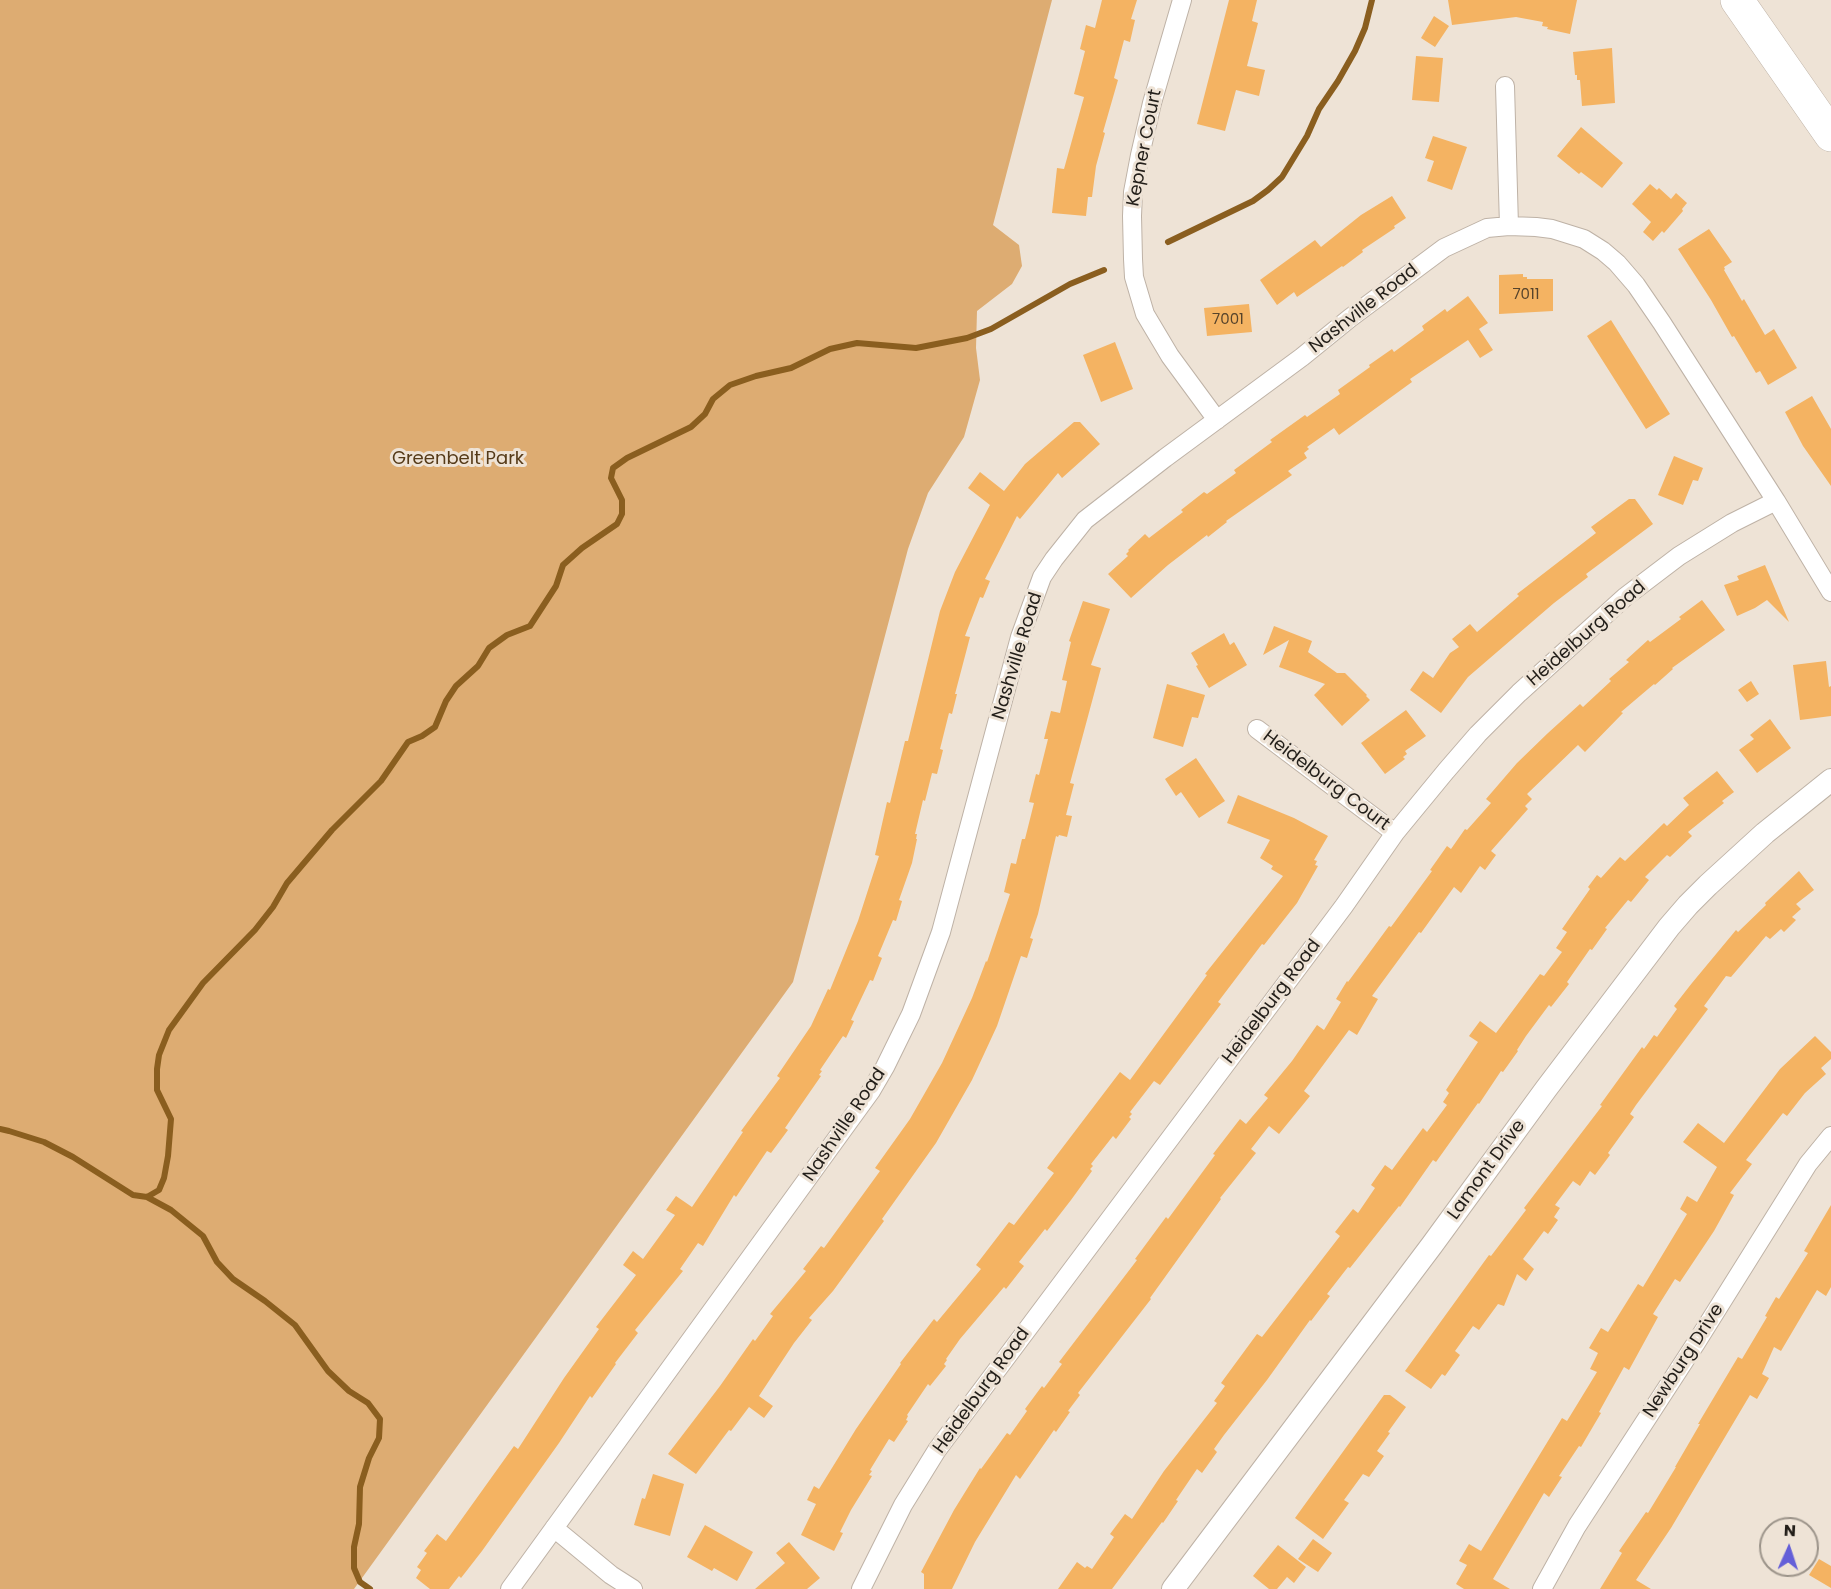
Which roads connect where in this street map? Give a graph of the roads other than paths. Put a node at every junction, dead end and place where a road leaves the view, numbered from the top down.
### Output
1 (1182, 0) edge
2 (1737, 0) edge
3 (1505, 86) dead end
4 (1831, 135) edge
5 (1509, 226) junction
6 (1216, 420) junction
7 (1776, 501) junction
8 (1831, 592) edge
9 (1257, 729) dead end
10 (1831, 780) edge
11 (1395, 833) junction
12 (1831, 1136) edge
13 (554, 1528) junction
14 (510, 1589) edge
15 (633, 1589) edge
16 (861, 1589) edge
17 (1173, 1589) edge
18 (1542, 1589) edge

1 - 6 street, Kepner Court
2 - 4 highway
3 - 5 street
5 - 6 street, Nashville Road
5 - 7 street, Nashville Road
6 - 13 street, Nashville Road
7 - 8 street, Nashville Road
7 - 11 street, Heidelburg Road
9 - 11 street, Heidelburg Court
10 - 17 street, Lamont Drive
11 - 16 street, Heidelburg Road
12 - 18 street, Newburg Drive
13 - 14 street, Nashville Road
13 - 15 street

